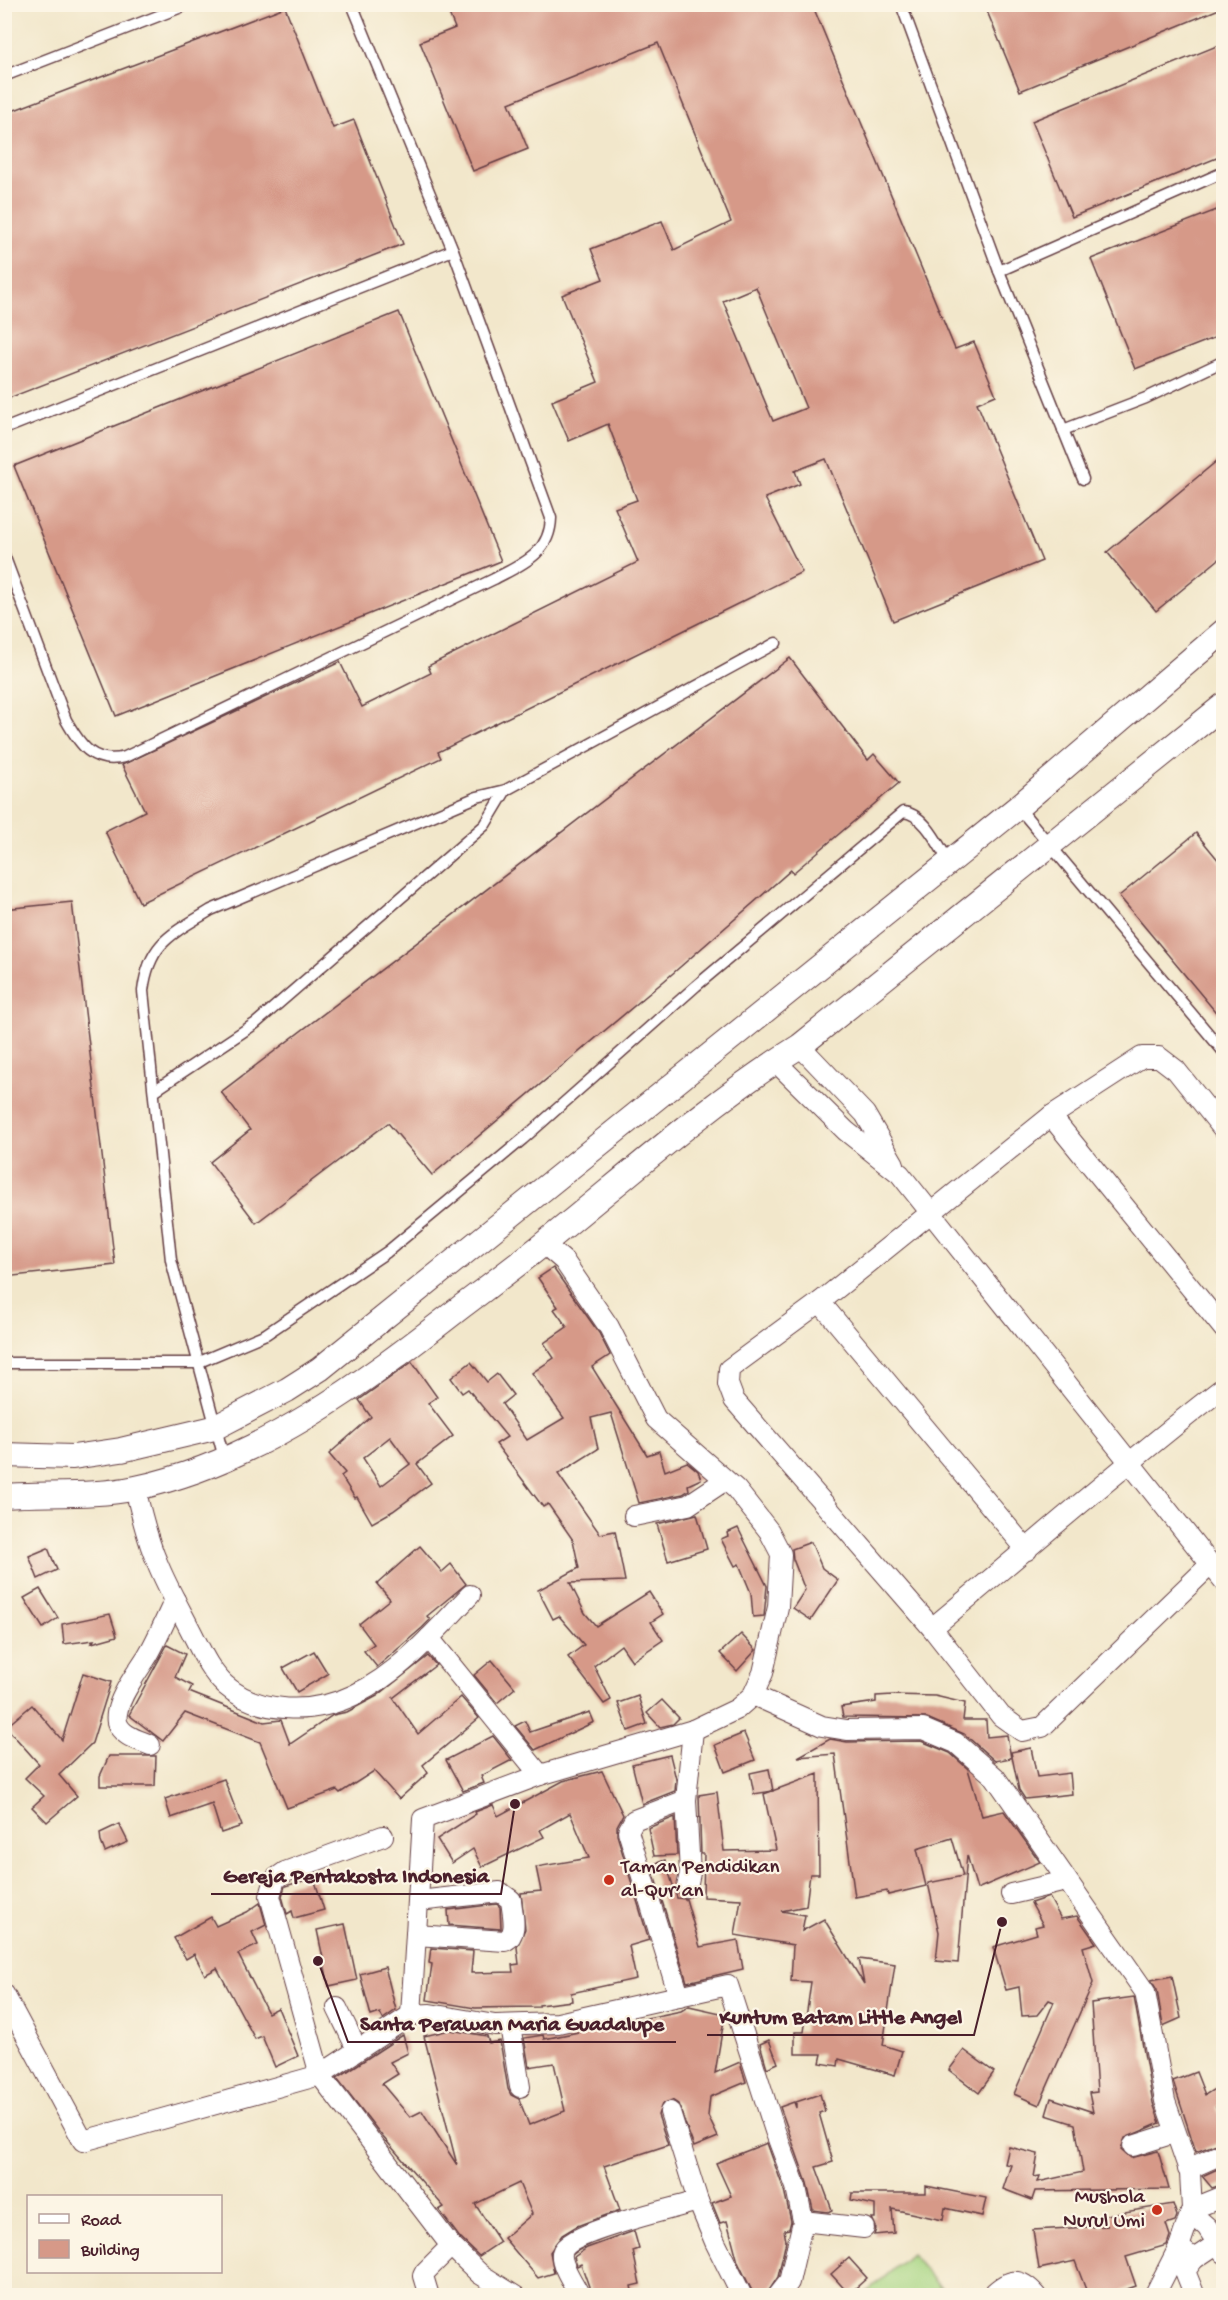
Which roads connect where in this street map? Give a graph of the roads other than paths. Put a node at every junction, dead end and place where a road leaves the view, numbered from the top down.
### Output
1 (189, 4) edge
2 (352, 4) edge
3 (901, 4) edge
4 (4, 76) edge
5 (1224, 172) edge
6 (453, 250) junction
7 (999, 271) junction
8 (1224, 361) edge
9 (4, 429) edge
10 (1063, 430) junction
11 (1083, 479) dead end
12 (4, 555) edge
13 (8, 578) edge
14 (1224, 631) edge
15 (777, 643) dead end
16 (1224, 705) edge
17 (506, 790) junction
18 (1018, 807) junction
19 (1051, 845) junction
20 (950, 862) junction
21 (800, 1046) junction
22 (1223, 1051) edge
23 (775, 1061) junction
24 (154, 1091) junction
25 (1051, 1116) junction
26 (620, 1130) junction
27 (1224, 1130) edge
28 (645, 1161) junction
29 (900, 1174) junction
30 (932, 1212) junction
31 (544, 1244) junction
32 (820, 1302) junction
33 (1224, 1329) edge
34 (4, 1363) edge
35 (197, 1363) junction
36 (1224, 1387) edge
37 (214, 1428) junction
38 (4, 1455) edge
39 (224, 1458) junction
40 (1127, 1462) junction
41 (724, 1481) junction
42 (135, 1488) junction
43 (4, 1496) edge
44 (634, 1516) dead end
45 (1027, 1550) junction
46 (1210, 1565) junction
47 (1224, 1581) edge
48 (470, 1594) dead end
49 (175, 1600) junction
50 (932, 1628) junction
51 (429, 1638) junction
52 (753, 1695) junction
53 (693, 1730) junction
54 (150, 1745) dead end
55 (540, 1775) junction
56 (686, 1800) junction
57 (383, 1836) dead end
58 (1066, 1881) junction
59 (687, 1887) dead end
60 (1011, 1894) dead end
61 (418, 1901) junction
62 (416, 1935) junction
63 (4, 1994) edge
64 (679, 1996) junction
65 (337, 2008) dead end
66 (411, 2015) junction
67 (510, 2025) junction
68 (357, 2049) junction
69 (320, 2075) junction
70 (519, 2087) dead end
71 (670, 2112) dead end
72 (1174, 2133) junction
73 (1133, 2146) dead end
74 (1224, 2153) edge
75 (1188, 2169) junction
76 (1224, 2196) edge
77 (698, 2201) junction
78 (1191, 2211) junction
79 (803, 2221) junction
80 (864, 2228) dead end
81 (451, 2247) junction
82 (1221, 2248) edge
83 (1186, 2253) junction
84 (429, 2295) edge
85 (515, 2295) edge
86 (580, 2295) edge
87 (742, 2295) edge
88 (778, 2295) edge
89 (991, 2295) edge
90 (1037, 2295) edge
91 (1154, 2295) edge
92 (1195, 2295) edge

1 - 4 lane
2 - 6 lane
3 - 7 lane
5 - 7 lane
6 - 9 lane
6 - 13 lane
7 - 10 lane
8 - 10 lane
10 - 11 lane
12 - 13 lane
14 - 18 street
15 - 17 lane
16 - 19 street
17 - 24 lane
17 - 24 lane
18 - 19 lane
18 - 20 street
19 - 21 street
19 - 22 lane
20 - 26 street
20 - 35 lane
21 - 23 street
21 - 29 street
23 - 28 street
23 - 29 street
24 - 35 lane
25 - 27 street
25 - 30 street
25 - 33 street
26 - 28 street
26 - 37 street
28 - 31 street
29 - 30 street
30 - 32 street
30 - 40 street
31 - 39 street
31 - 41 street
32 - 45 street
32 - 50 street
34 - 35 lane
35 - 37 lane
36 - 40 street
37 - 38 street
37 - 39 lane
39 - 42 street
40 - 45 street
40 - 46 street
41 - 44 street
41 - 52 street
42 - 43 street
42 - 49 street
45 - 50 street
46 - 47 street
46 - 50 street
48 - 51 street
49 - 51 street
49 - 54 street
51 - 55 street
52 - 53 street
52 - 58 street
53 - 55 street
53 - 56 street
55 - 61 street
56 - 59 street
56 - 64 street
57 - 69 street
58 - 60 street
58 - 72 street
61 - 62 street
61 - 62 street
62 - 66 street
63 - 69 street
64 - 67 street
64 - 79 street
65 - 68 street
66 - 67 street
66 - 68 street
67 - 70 street
68 - 69 street
69 - 81 street
71 - 77 street
72 - 73 street
72 - 75 street
74 - 75 street
75 - 78 street
76 - 78 street
77 - 86 street
77 - 87 street
78 - 82 street
78 - 83 street
79 - 80 street
79 - 88 street
81 - 84 street
81 - 85 street
82 - 83 street
83 - 91 street
83 - 92 street
89 - 90 street

